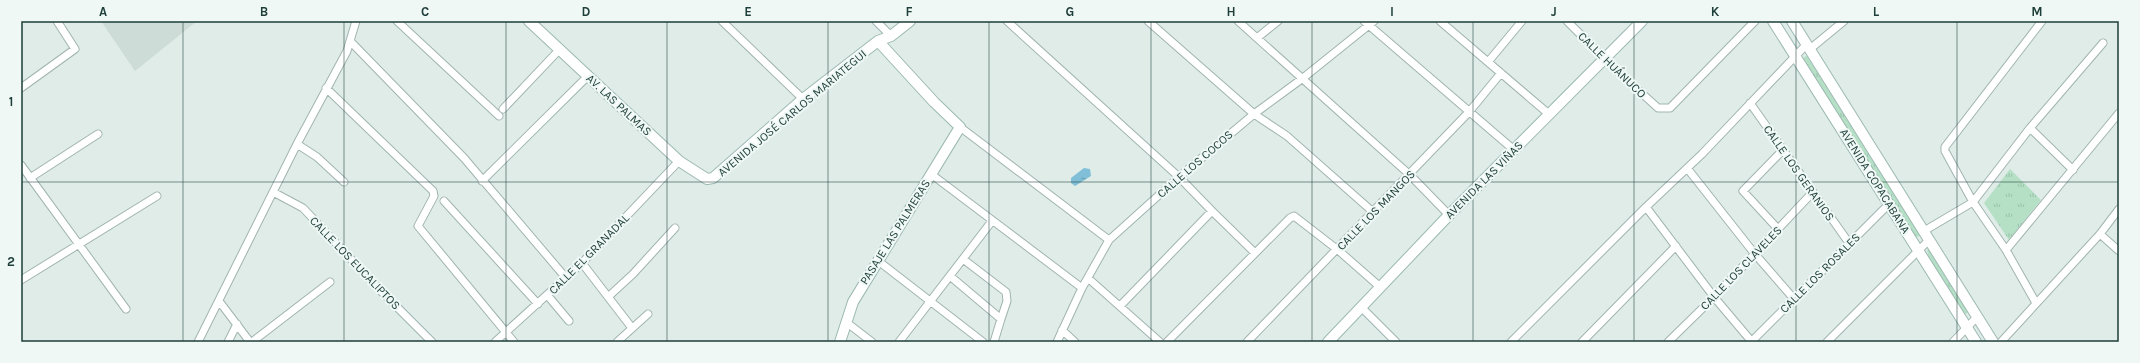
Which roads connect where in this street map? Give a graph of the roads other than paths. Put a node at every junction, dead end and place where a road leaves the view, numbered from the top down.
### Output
1 (57, 21) edge
2 (356, 21) edge
3 (397, 21) edge
4 (529, 21) edge
5 (722, 21) edge
6 (876, 21) edge
7 (910, 21) edge
8 (1007, 21) edge
9 (1148, 21) edge
10 (1238, 21) edge
11 (1278, 21) edge
12 (1522, 21) edge
13 (1567, 21) edge
14 (1642, 21) edge
15 (1755, 21) edge
16 (1773, 21) edge
17 (1792, 21) edge
18 (1844, 21) edge
19 (2042, 21) edge
20 (1369, 22) edge
21 (1445, 23) edge
22 (892, 36) junction
23 (1257, 38) junction
24 (878, 41) junction
25 (351, 42) junction
26 (2103, 43) dead end
27 (1809, 46) junction
28 (560, 49) junction
29 (1795, 56) junction
30 (1605, 60) junction
31 (1488, 62) junction
32 (1501, 73) junction
33 (588, 76) junction
34 (1303, 78) junction
35 (21, 88) edge
36 (326, 88) junction
37 (804, 99) junction
38 (1750, 102) junction
39 (1469, 112) junction
40 (2119, 113) edge
41 (1254, 114) junction
42 (1550, 115) junction
43 (960, 127) junction
44 (2030, 128) junction
45 (98, 134) dead end
46 (297, 144) junction
47 (1514, 150) junction
48 (1783, 150) junction
49 (679, 161) junction
50 (21, 165) edge
51 (1687, 168) junction
52 (2073, 170) junction
53 (931, 174) junction
54 (1410, 175) junction
55 (1179, 177) junction
56 (30, 178) junction
57 (713, 178) joint
58 (482, 181) junction
59 (344, 182) dead end
60 (273, 192) junction
61 (1813, 192) junction
62 (157, 196) dead end
63 (444, 201) dead end
64 (1973, 202) junction
65 (1889, 204) junction
66 (1646, 207) junction
67 (2119, 210) edge
68 (1212, 212) junction
69 (1373, 212) junction
70 (1448, 215) junction
71 (992, 221) junction
72 (675, 228) dead end
73 (1778, 229) junction
74 (2100, 234) junction
75 (1927, 235) junction
76 (1110, 240) junction
77 (1849, 243) junction
78 (79, 244) junction
79 (1676, 246) junction
80 (1338, 250) junction
81 (1918, 250) junction
82 (2006, 250) junction
83 (2119, 251) edge
84 (1255, 253) junction
85 (1754, 253) junction
86 (963, 259) junction
87 (877, 260) junction
88 (582, 263) junction
89 (950, 276) junction
90 (566, 278) junction
91 (1089, 279) junction
92 (21, 280) edge
93 (330, 282) dead end
94 (1379, 286) junction
95 (1082, 288) junction
96 (548, 296) junction
97 (608, 297) junction
98 (1714, 297) junction
99 (1794, 299) junction
100 (219, 301) junction
101 (930, 302) junction
102 (2036, 303) junction
103 (538, 304) junction
104 (1120, 306) junction
105 (1360, 307) junction
106 (126, 309) dead end
107 (648, 314) dead end
108 (1978, 316) junction
109 (1001, 319) junction
110 (569, 321) dead end
111 (846, 322) junction
112 (237, 324) junction
113 (1967, 327) junction
114 (632, 328) junction
115 (1062, 330) junction
116 (506, 332) junction
117 (198, 342) edge
118 (228, 342) edge
119 (251, 342) edge
120 (432, 342) edge
121 (495, 342) edge
122 (514, 342) edge
123 (617, 342) edge
124 (840, 342) edge
125 (872, 342) edge
126 (899, 342) edge
127 (983, 342) edge
128 (994, 342) edge
129 (1057, 342) edge
130 (1075, 342) edge
131 (1160, 342) edge
132 (1167, 342) edge
133 (1247, 342) edge
134 (1328, 342) edge
135 (1396, 342) edge
136 (1511, 342) edge
137 (1582, 342) edge
138 (1668, 342) edge
139 (1752, 342) edge
140 (1827, 342) edge
141 (1953, 342) edge
142 (1976, 342) edge
143 (1993, 342) edge
144 (2001, 342) edge

1 - 35 street
2 - 25 street
3 - 28 street
4 - 28 street, AV. LAS PALMAS
5 - 37 street
6 - 22 street
7 - 22 street, AVENIDA JOSÉ CARLOS MARIATEGUI
8 - 55 street
9 - 41 street
10 - 23 street
11 - 23 street
12 - 31 street
13 - 30 street, CALLE HUÁNUCO
14 - 30 street, AVENIDA LAS VIÑAS
15 - 30 street, CALLE HUÁNUCO
16 - 29 street, AVENIDA COPACABANA
17 - 27 street, AVENIDA COPACABANA
18 - 27 street
19 - 64 street
20 - 34 street, CALLE LOS COCOS
20 - 39 street
21 - 31 street
22 - 24 street, AVENIDA JOSÉ CARLOS MARIATEGUI
23 - 34 street
24 - 37 street, AVENIDA JOSÉ CARLOS MARIATEGUI
24 - 43 street
25 - 36 street
25 - 58 street
26 - 44 street
27 - 29 street
27 - 75 street, AVENIDA COPACABANA
28 - 33 street, AV. LAS PALMAS
29 - 38 street
29 - 65 street, AVENIDA COPACABANA
30 - 42 street, AVENIDA LAS VIÑAS
31 - 32 street
32 - 39 street, CALLE LOS MANGOS
32 - 42 street
33 - 49 street, AV. LAS PALMAS
33 - 58 street
34 - 41 street, CALLE LOS COCOS
34 - 54 street
36 - 46 street
36 - 116 street
37 - 57 street, AVENIDA JOSÉ CARLOS MARIATEGUI
38 - 48 street, CALLE LOS GERANIOS
38 - 51 street
39 - 47 street
39 - 54 street, CALLE LOS MANGOS
40 - 52 street
41 - 55 street, CALLE LOS COCOS
41 - 69 street
42 - 47 street, AVENIDA LAS VIÑAS
43 - 53 street, PASAJE LAS PALMERAS
43 - 76 street
44 - 52 street
44 - 64 street
45 - 56 street
46 - 59 street
46 - 60 street
47 - 70 street, AVENIDA LAS VIÑAS
48 - 61 street, CALLE LOS GERANIOS
48 - 73 street
49 - 57 street, AV. LAS PALMAS
49 - 88 street, CALLE EL GRANADAL
50 - 56 street
51 - 66 street
51 - 85 street
52 - 82 street
53 - 71 street
53 - 87 street, PASAJE LAS PALMERAS
54 - 69 street, CALLE LOS MANGOS
54 - 70 street
55 - 68 street
55 - 76 street, CALLE LOS COCOS
56 - 78 street
58 - 90 street
60 - 100 street
60 - 120 street, CALLE LOS EUCALIPTOS
61 - 73 street, CALLE LOS CLAVELES
61 - 77 street, CALLE LOS GERANIOS
62 - 78 street
63 - 103 street
64 - 75 street
64 - 82 street
65 - 77 street, CALLE LOS ROSALES
65 - 81 street, AVENIDA COPACABANA
66 - 79 street
66 - 136 street
67 - 74 street
68 - 84 street
68 - 104 street
69 - 80 street, CALLE LOS MANGOS
70 - 94 street, AVENIDA LAS VIÑAS
71 - 86 street
71 - 95 street
72 - 97 street
73 - 85 street, CALLE LOS CLAVELES
74 - 83 street
74 - 102 street
75 - 81 street
75 - 108 street, AVENIDA COPACABANA
76 - 91 street, CALLE LOS COCOS
77 - 99 street, CALLE LOS ROSALES
78 - 92 street
78 - 106 street
79 - 98 street
79 - 137 street
80 - 84 street
80 - 94 street
80 - 133 street, CALLE LOS MANGOS
81 - 113 street, AVENIDA COPACABANA
81 - 140 street
82 - 102 street
84 - 132 street
85 - 98 street, CALLE LOS CLAVELES
85 - 99 street
86 - 89 street
86 - 109 street
87 - 101 street
87 - 111 street, PASAJE LAS PALMERAS
88 - 90 street, CALLE EL GRANADAL
88 - 97 street
89 - 101 street
89 - 109 street
90 - 96 street, CALLE EL GRANADAL
91 - 95 street, CALLE LOS COCOS
91 - 104 street
93 - 119 street
94 - 105 street, AVENIDA LAS VIÑAS
95 - 115 street, CALLE LOS COCOS
96 - 103 street, CALLE EL GRANADAL
96 - 110 street
97 - 114 street
98 - 138 street, CALLE LOS CLAVELES
98 - 139 street
99 - 139 street, CALLE LOS ROSALES
100 - 112 street
100 - 117 street
101 - 126 street
101 - 127 street
102 - 144 street
103 - 116 street, CALLE EL GRANADAL
104 - 131 street
105 - 134 street, AVENIDA LAS VIÑAS
105 - 135 street
107 - 114 street
108 - 113 street
108 - 143 street, AVENIDA COPACABANA
109 - 128 street
111 - 124 street, PASAJE LAS PALMERAS
111 - 125 street
112 - 118 street
112 - 119 street
113 - 141 street
113 - 142 street, AVENIDA COPACABANA
114 - 123 street
115 - 129 street, CALLE LOS COCOS
115 - 130 street
116 - 121 street, CALLE EL GRANADAL
116 - 122 street

